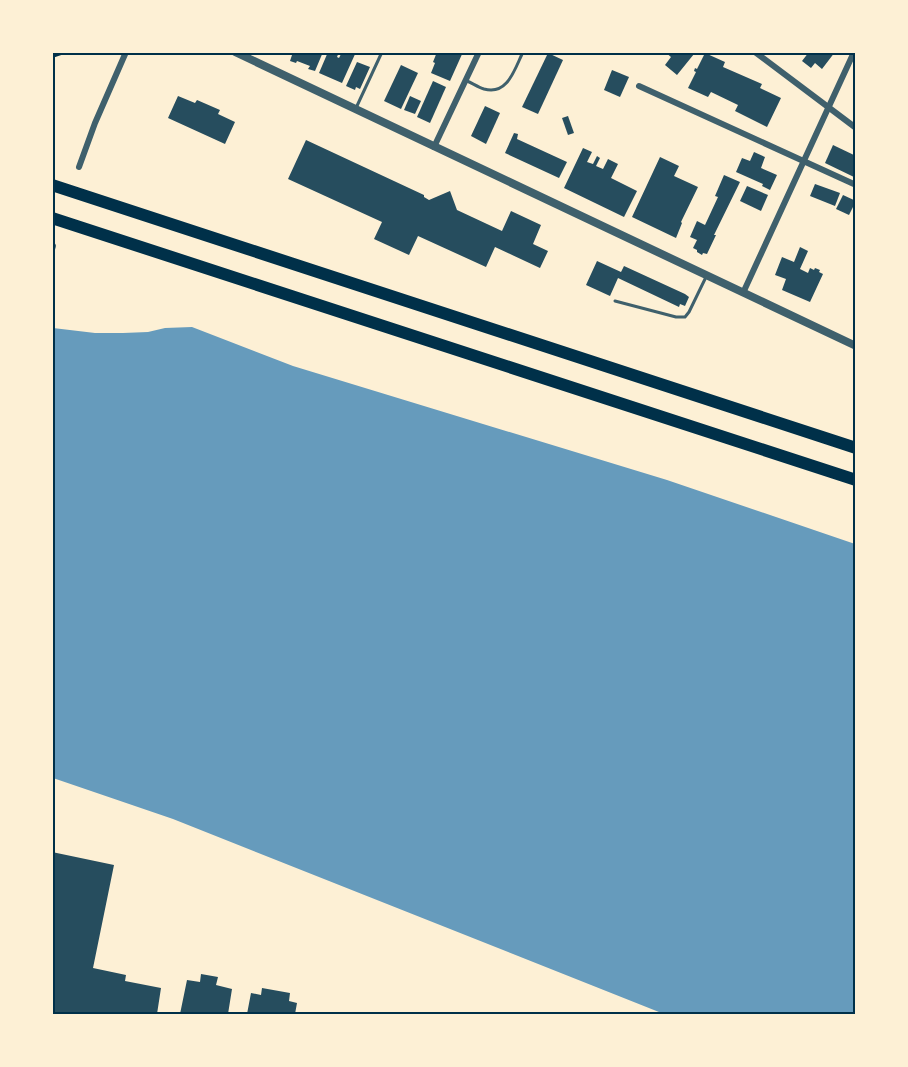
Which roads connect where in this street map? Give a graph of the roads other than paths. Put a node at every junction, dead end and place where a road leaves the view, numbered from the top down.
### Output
1 (126, 52) edge
2 (235, 52) edge
3 (382, 52) edge
4 (479, 52) edge
5 (523, 52) edge
6 (755, 52) edge
7 (854, 52) edge
8 (466, 80) junction
9 (639, 86) dead end
10 (828, 108) junction
11 (355, 110) junction
12 (855, 128) edge
13 (435, 147) junction
14 (803, 161) junction
15 (79, 167) dead end
16 (52, 185) edge
17 (855, 185) edge
18 (52, 218) edge
19 (707, 276) junction
20 (743, 293) junction
21 (615, 301) dead end
22 (855, 346) edge
23 (855, 448) edge
24 (855, 480) edge

1 - 15 street
2 - 11 street
3 - 11 lane
4 - 8 street
5 - 8 lane
6 - 10 street
7 - 10 street
8 - 13 street
9 - 14 street
10 - 12 street
10 - 14 street
11 - 13 street
13 - 19 street
14 - 17 street
14 - 20 street
16 - 23 highway
18 - 24 highway
19 - 20 street
19 - 21 lane
20 - 22 street

